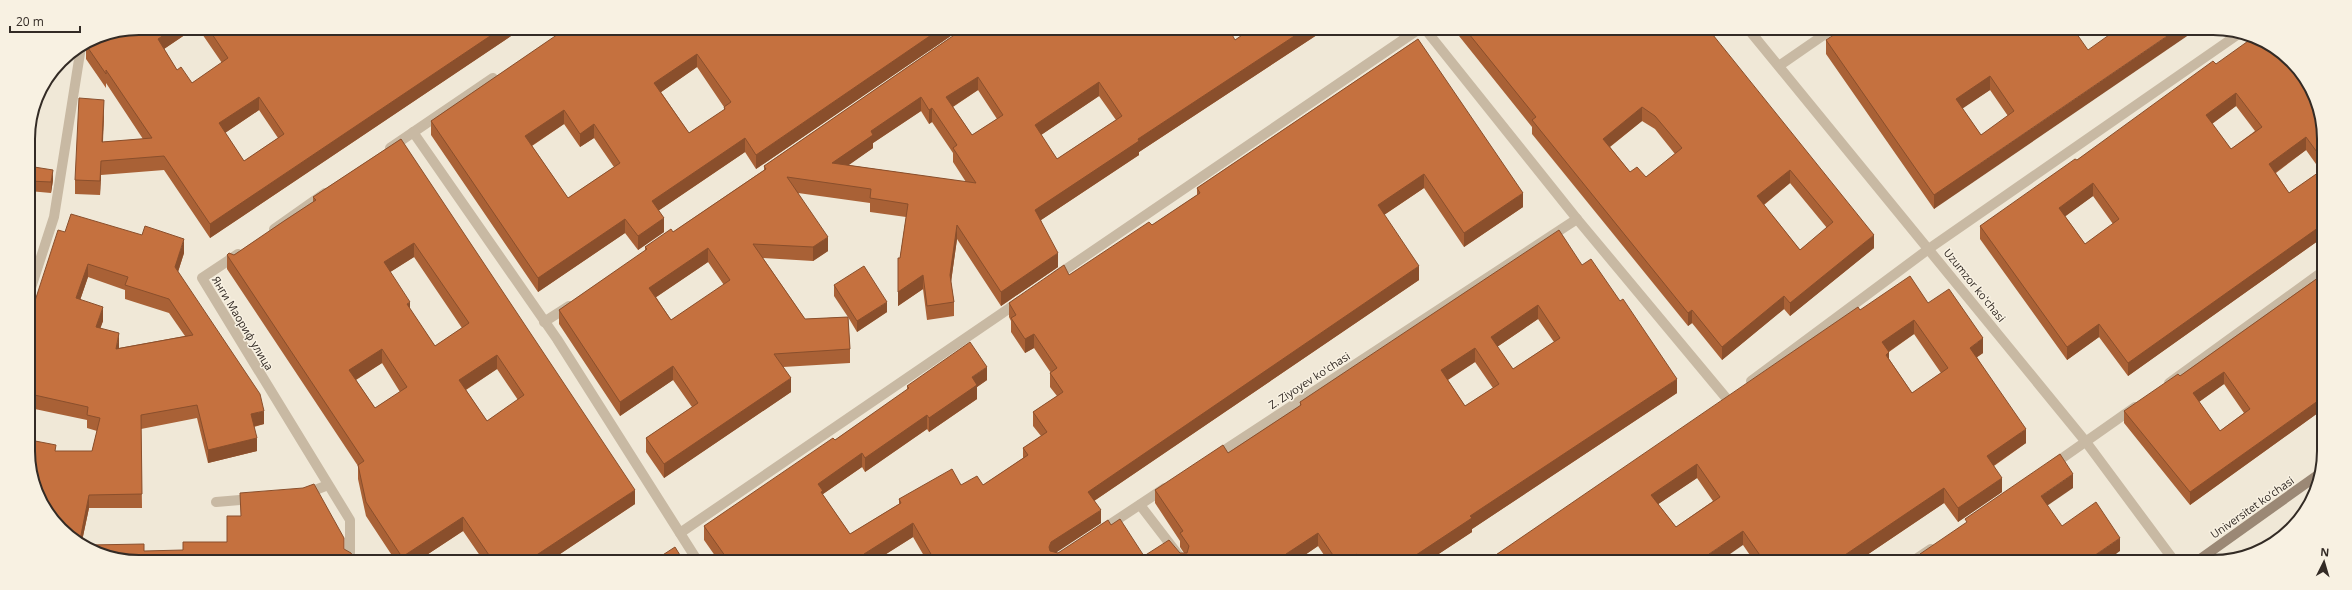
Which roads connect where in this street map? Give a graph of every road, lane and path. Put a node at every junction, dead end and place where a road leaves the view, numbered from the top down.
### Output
1 (1410, 35) edge
2 (1430, 35) edge
3 (1754, 35) edge
4 (1824, 35) edge
5 (2231, 37) edge
6 (79, 54) edge
7 (1779, 66) junction
8 (503, 72) edge
9 (412, 132) junction
10 (381, 155) edge
11 (336, 186) edge
12 (1576, 219) junction
13 (266, 234) edge
14 (246, 247) edge
15 (1930, 248) junction
16 (35, 276) edge
17 (2317, 276) edge
18 (1049, 281) edge
19 (1029, 295) edge
20 (577, 300) edge
21 (544, 322) junction
22 (2163, 387) edge
23 (2144, 401) edge
24 (2086, 442) junction
25 (1206, 462) edge
26 (2041, 473) edge
27 (2313, 479) edge
28 (1173, 483) edge
29 (328, 485) junction
30 (294, 496) edge
31 (263, 498) edge
32 (216, 502) dead end
33 (1140, 505) junction
34 (680, 533) junction
35 (1094, 535) edge
36 (1939, 544) edge
37 (350, 555) edge
38 (694, 555) edge
39 (1178, 555) edge
40 (1923, 555) edge
41 (2170, 555) edge
42 (2206, 555) edge

1 - 18 street
2 - 12 street
3 - 7 street, Uzumzor koʻchasi
4 - 7 street
5 - 15 street
6 - 16 street
7 - 15 street, Uzumzor koʻchasi
8 - 9 street
9 - 10 street
9 - 21 street
11 - 13 street
12 - 15 street
12 - 25 street, Z. Ziyoyev ko'chasi
14 - 29 street, Янги Маориф улица
15 - 24 street, Uzumzor koʻchasi
17 - 22 street
19 - 34 street
20 - 21 street
21 - 34 street
23 - 24 street
24 - 26 street
24 - 41 street, Uzumzor koʻchasi
27 - 42 main road, Universitet kо‘chasi
28 - 33 street
29 - 30 street
29 - 37 street, Янги Маориф улица
31 - 32 street
33 - 35 street
33 - 39 street
34 - 38 street
36 - 40 street

